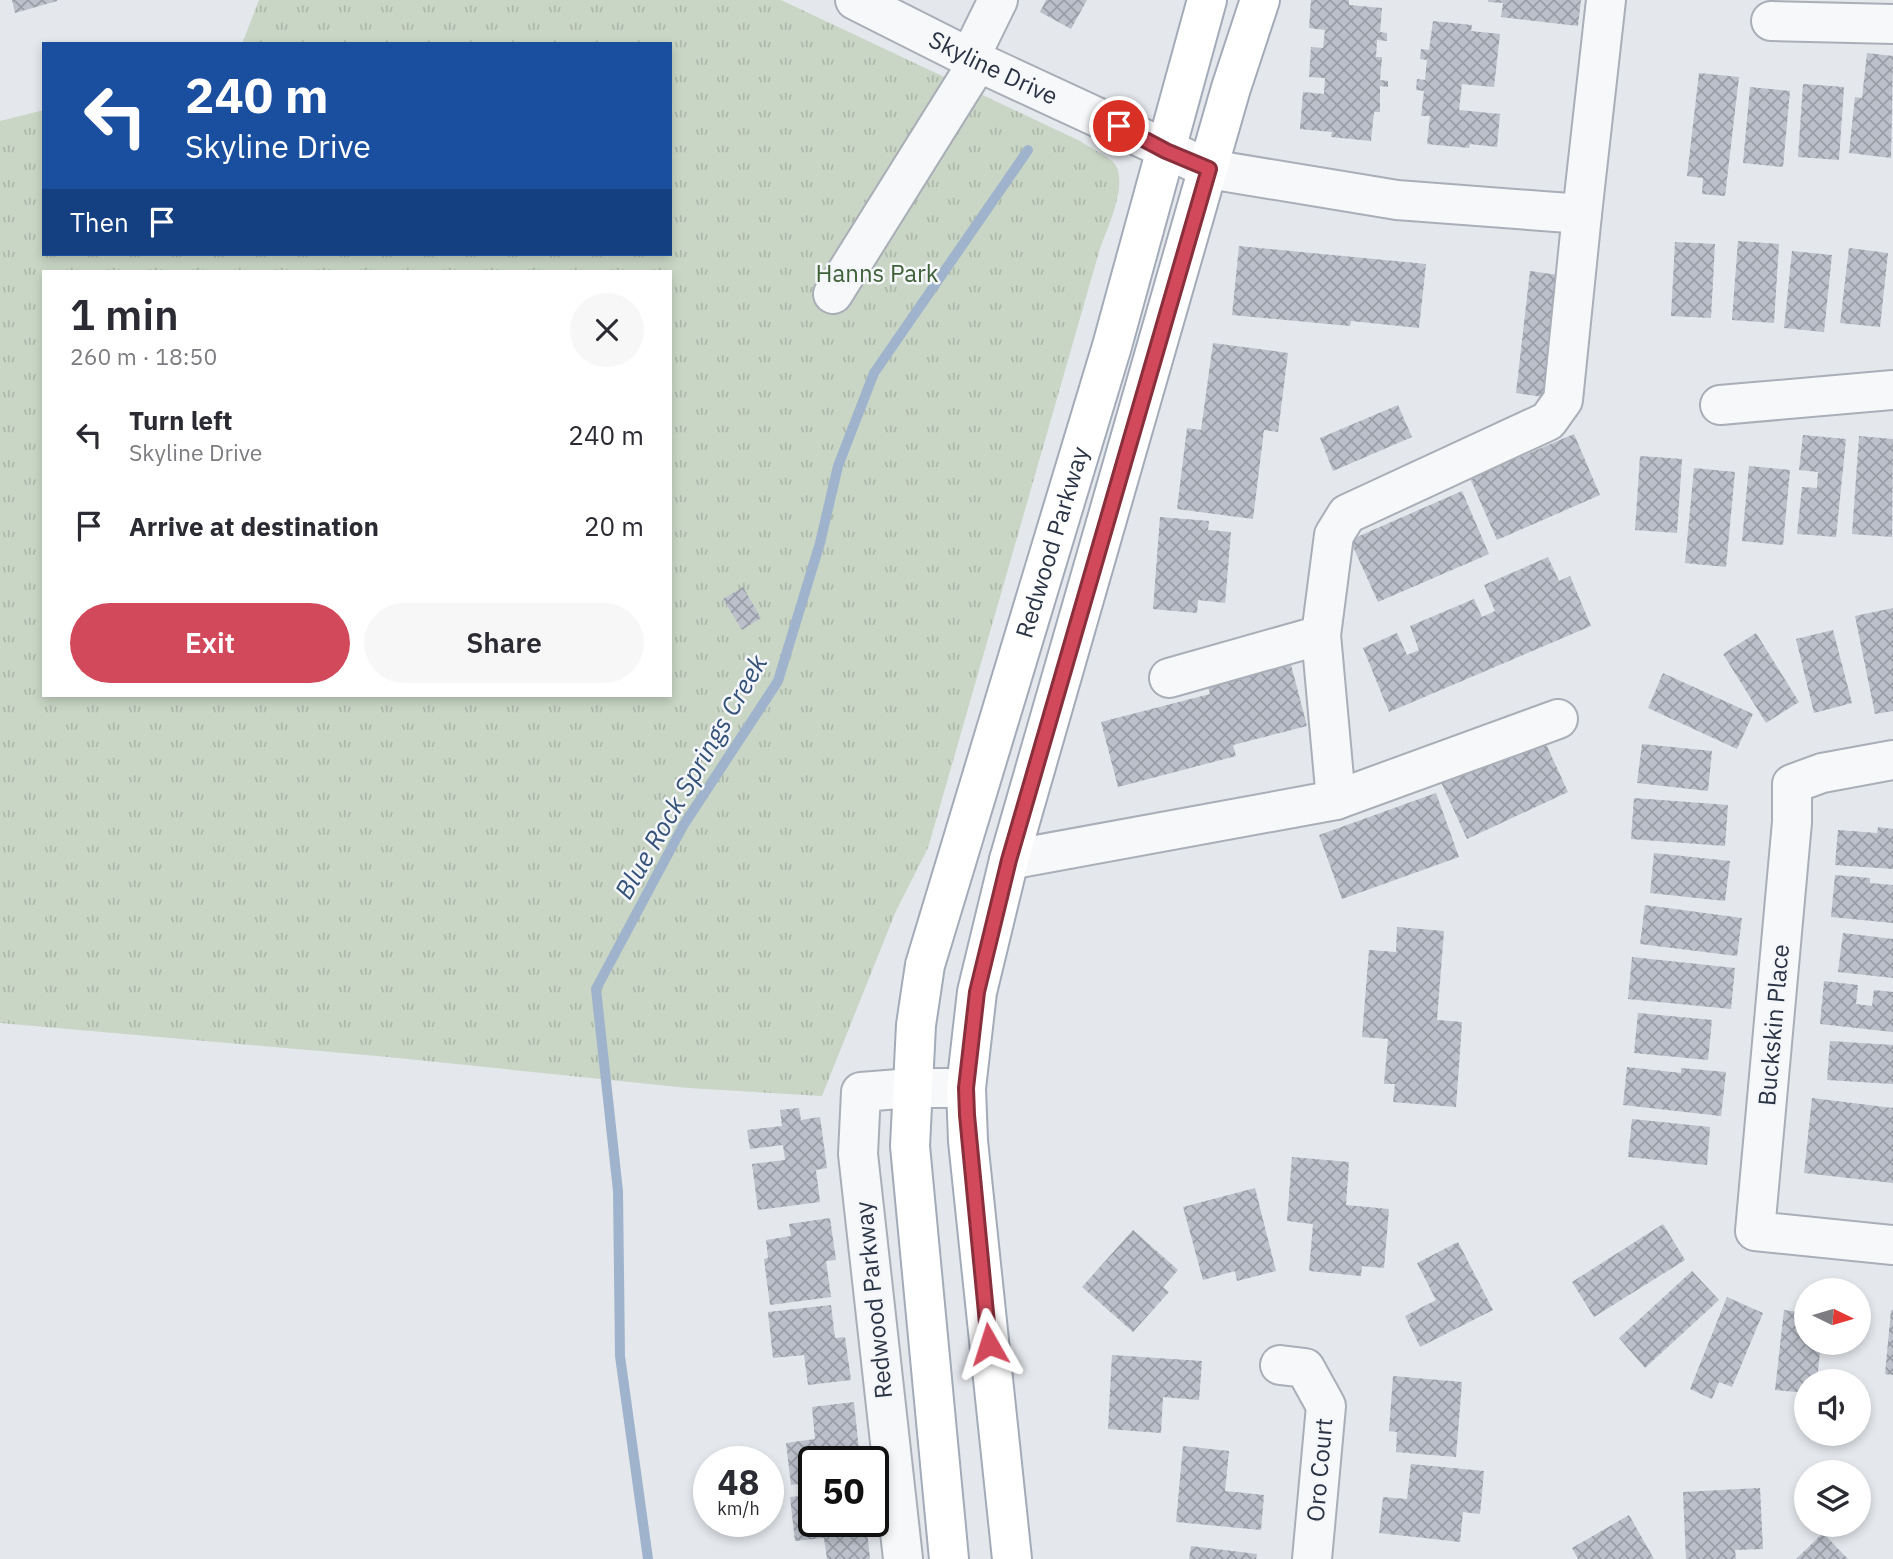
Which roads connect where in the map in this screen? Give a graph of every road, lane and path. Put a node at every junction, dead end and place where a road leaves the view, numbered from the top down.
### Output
1 (855, 0) edge
2 (998, 0) edge
3 (1207, 0) edge
4 (1259, 0) edge
5 (1606, 0) edge
6 (1771, 21) dead end
7 (1893, 24) edge
8 (974, 60) junction
9 (1166, 151) junction
10 (1209, 169) junction
11 (1582, 214) junction
12 (833, 294) dead end
13 (1893, 390) edge
14 (1720, 405) dead end
15 (1321, 635) junction
16 (1169, 678) dead end
17 (1558, 719) dead end
18 (1893, 760) edge
19 (1336, 800) junction
20 (1009, 860) junction
21 (912, 1088) junction
22 (966, 1088) junction
23 (1893, 1245) edge
24 (1280, 1365) dead end
25 (903, 1559) edge
26 (948, 1559) edge
27 (1012, 1559) edge
28 (1312, 1559) edge

1 - 8 street, Skyline Drive
2 - 8 street
3 - 9 main road, Redwood Parkway
4 - 10 main road, Redwood Parkway
5 - 11 street
6 - 7 street
8 - 9 street, Skyline Drive
8 - 12 street
9 - 10 street, Skyline Drive
9 - 21 main road, Redwood Parkway
10 - 11 street, Skyline Drive
10 - 20 main road, Redwood Parkway
11 - 15 street
13 - 14 street
15 - 16 street
15 - 19 street
17 - 19 street
18 - 23 street, Buckskin Place
19 - 20 street
20 - 22 main road, Redwood Parkway
21 - 22 street, Redwood Parkway
21 - 25 street, Redwood Parkway
21 - 26 main road, Redwood Parkway
22 - 27 main road, Redwood Parkway
24 - 28 street, Oro Court

